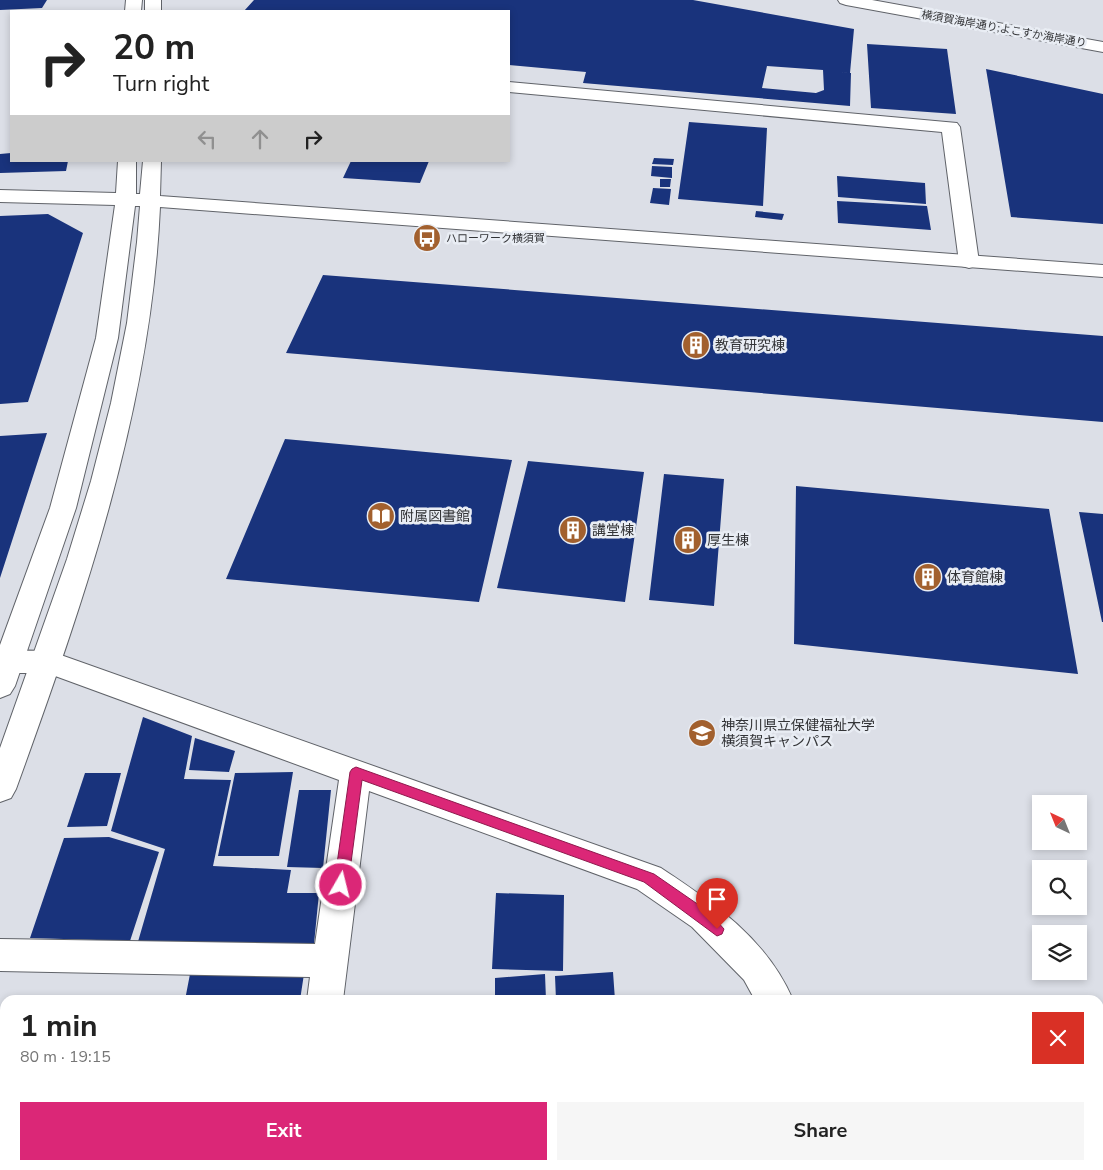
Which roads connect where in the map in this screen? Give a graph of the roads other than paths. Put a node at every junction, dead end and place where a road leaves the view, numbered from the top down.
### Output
1 (846, 0) edge
2 (916, 0) edge
3 (1103, 33) edge
4 (1103, 47) edge
5 (510, 87) edge
6 (127, 162) edge
7 (152, 162) edge
8 (0, 196) edge
9 (126, 199) junction
10 (151, 200) junction
11 (969, 262) junction
12 (1103, 272) edge
13 (48, 662) junction
14 (3, 669) edge
15 (356, 772) junction
16 (0, 789) edge
17 (0, 955) edge
18 (331, 961) junction
19 (326, 995) edge
20 (772, 995) edge

1 - 4 street, 横須賀海岸通り;よこすか海岸通り
2 - 3 street
5 - 11 street
6 - 9 street
7 - 10 street
8 - 9 street
9 - 10 street
9 - 14 street
10 - 11 street
10 - 13 street
11 - 12 street
13 - 14 street
13 - 15 street
13 - 16 street
15 - 18 street
15 - 20 street
17 - 18 street
18 - 19 street

